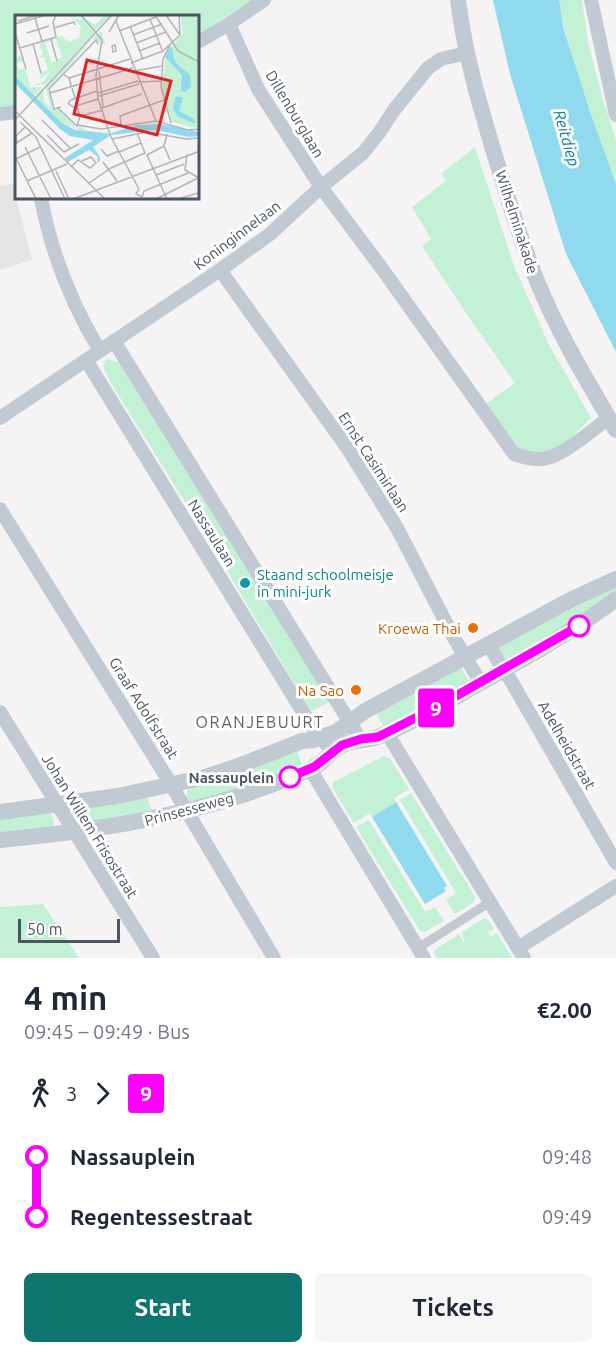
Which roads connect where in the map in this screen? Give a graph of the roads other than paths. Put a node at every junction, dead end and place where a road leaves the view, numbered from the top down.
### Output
1 (264, 0) edge
2 (459, 0) edge
3 (591, 0) edge
4 (229, 24) junction
5 (200, 41) edge
6 (467, 52) junction
7 (15, 111) edge
8 (0, 114) edge
9 (616, 115) edge
10 (321, 187) junction
11 (41, 200) edge
12 (220, 270) junction
13 (114, 341) junction
14 (100, 351) junction
15 (86, 360) junction
16 (0, 418) edge
17 (613, 424) edge
18 (0, 509) edge
19 (616, 579) edge
20 (616, 599) edge
21 (489, 645) junction
22 (466, 658) junction
23 (502, 670) junction
24 (480, 683) junction
25 (0, 712) edge
26 (351, 723) junction
27 (387, 733) junction
28 (321, 737) junction
29 (360, 739) junction
30 (332, 751) junction
31 (310, 769) junction
32 (172, 786) junction
33 (57, 806) junction
34 (0, 812) edge
35 (188, 812) junction
36 (74, 832) junction
37 (0, 840) edge
38 (616, 863) edge
39 (616, 886) edge
40 (490, 902) junction
41 (421, 953) edge
42 (521, 953) edge
43 (153, 958) edge
44 (274, 958) edge

1 - 4 street
2 - 6 street, Wilhelminakade
3 - 9 street
4 - 5 street
4 - 10 street, Dillenburglaan
6 - 10 street, Koninginnelaan
6 - 17 street, Wilhelminakade
7 - 8 street
10 - 12 street, Koninginnelaan
10 - 17 street, Dillenburglaan
11 - 14 street
12 - 13 street, Koninginnelaan
12 - 22 street, Ernst Casimirlaan
13 - 14 street, Koninginnelaan
13 - 26 street, Nassaulaan
14 - 15 street, Koninginnelaan
15 - 16 street, Koninginnelaan
15 - 28 street, Nassaulaan
18 - 32 street, Graaf Adolfstraat
19 - 21 street, Prinsesseweg
20 - 23 street, Prinsesseweg
21 - 22 street, Prinsesseweg
21 - 23 street, Adelheidstraat
22 - 24 street, Ernst Casimirlaan
22 - 26 street, Prinsesseweg
23 - 24 street, Prinsesseweg
23 - 38 street, Adelheidstraat
24 - 27 street, Prinsesseweg
25 - 33 street, Johan Willem Frisostraat
26 - 28 street, Prinsesseweg
26 - 29 street, Nassaulaan
27 - 29 street, Prinsesseweg
27 - 40 street
28 - 30 street, Nassaulaan
28 - 32 street, Prinsesseweg
29 - 30 street, Prinsesseweg
30 - 31 street, Prinsesseweg
31 - 35 street, Prinsesseweg
31 - 41 street
32 - 33 street, Prinsesseweg
32 - 35 street, Graaf Adolfstraat
33 - 34 street, Prinsesseweg
33 - 36 street, Johan Willem Frisostraat
35 - 36 street, Prinsesseweg
35 - 44 street, Graaf Adolfstraat
36 - 37 street, Prinsesseweg
36 - 43 street, Johan Willem Frisostraat
39 - 42 street
40 - 41 street
40 - 42 street

